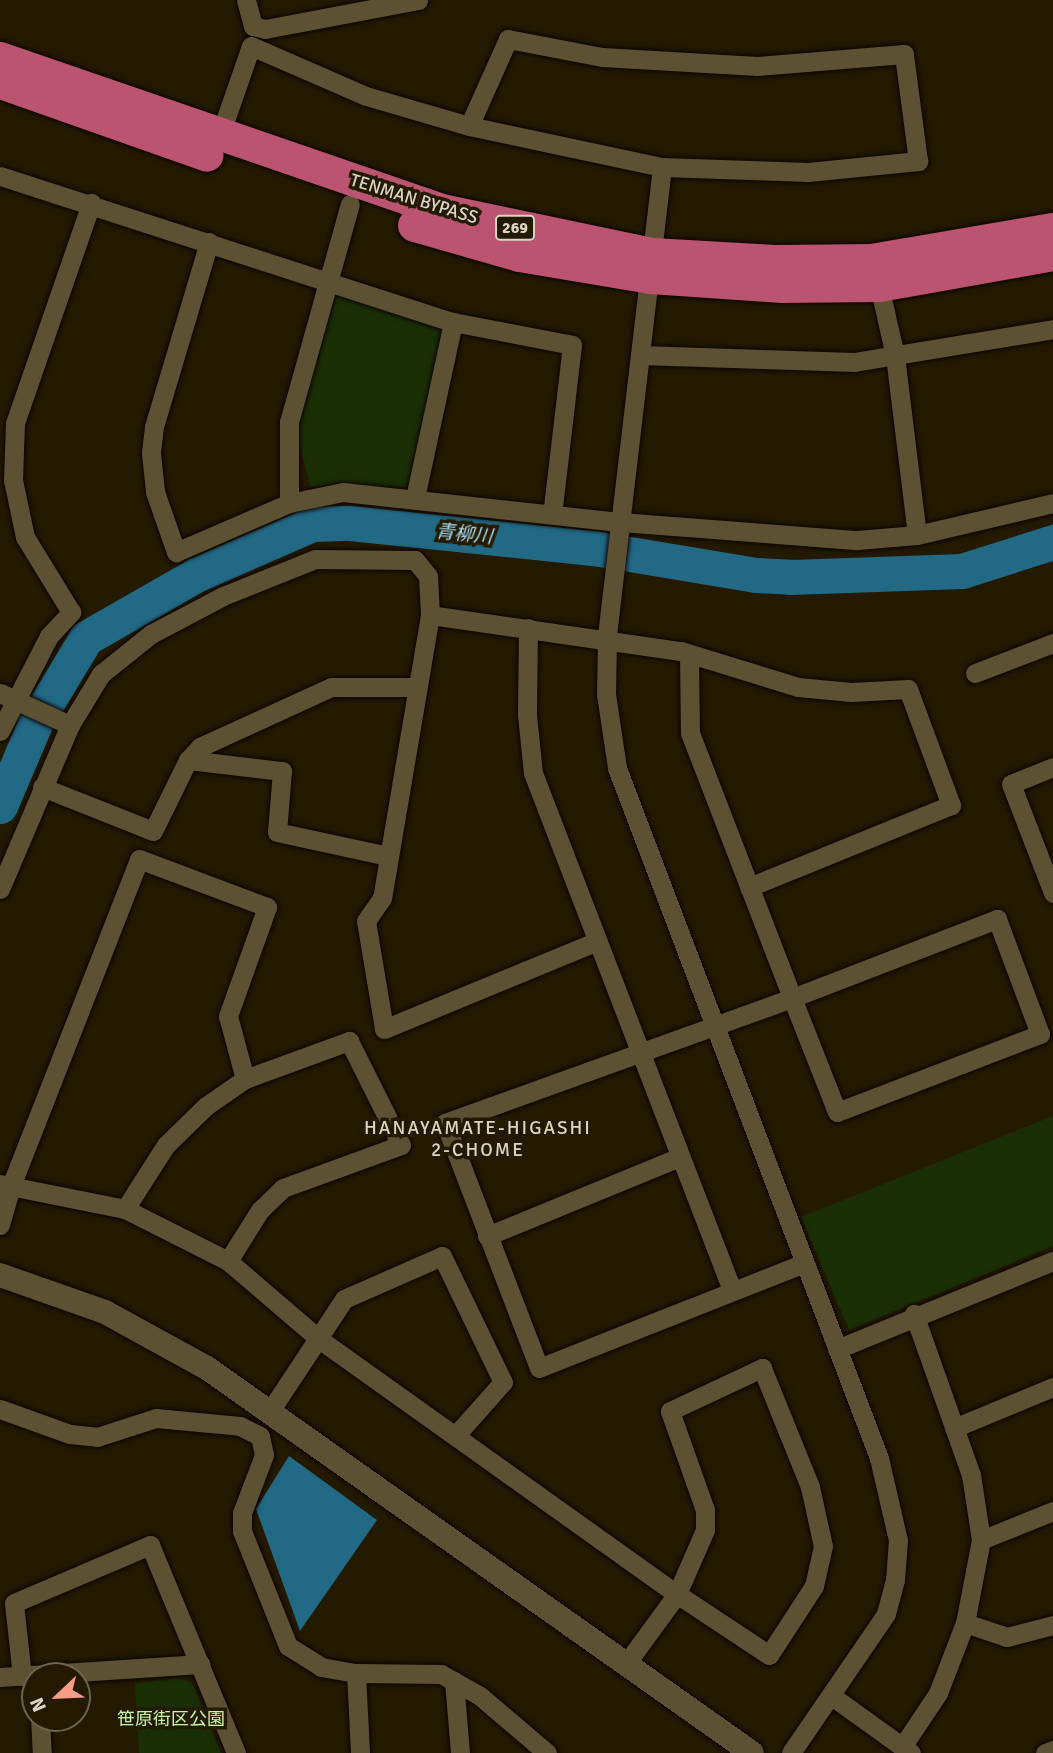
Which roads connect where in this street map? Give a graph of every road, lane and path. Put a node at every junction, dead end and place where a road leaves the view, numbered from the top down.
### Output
1 (246, 0) edge
2 (418, 0) edge
3 (0, 58) edge
4 (0, 82) edge
5 (469, 126) junction
6 (220, 135) junction
7 (663, 167) junction
8 (0, 176) edge
9 (91, 203) junction
10 (350, 204) junction
11 (1053, 229) edge
12 (209, 242) junction
13 (1053, 254) edge
14 (651, 265) junction
15 (330, 282) junction
16 (879, 285) junction
17 (453, 322) junction
18 (1053, 329) edge
19 (640, 355) junction
20 (895, 356) junction
21 (415, 498) junction
22 (289, 503) junction
23 (1053, 503) edge
24 (552, 514) junction
25 (621, 522) junction
26 (918, 535) junction
27 (430, 615) junction
28 (528, 628) junction
29 (607, 638) junction
30 (1053, 643) edge
31 (689, 654) junction
32 (975, 673) dead end
33 (416, 687) junction
34 (7, 697) edge
35 (70, 725) junction
36 (0, 731) edge
37 (188, 760) junction
38 (1053, 767) edge
39 (42, 787) junction
40 (388, 856) junction
41 (749, 887) junction
42 (0, 889) edge
43 (1053, 893) edge
44 (595, 942) junction
45 (792, 998) junction
46 (712, 1026) junction
47 (640, 1056) junction
48 (245, 1079) junction
49 (680, 1157) junction
50 (5, 1185) edge
51 (125, 1209) junction
52 (0, 1225) edge
53 (487, 1236) junction
54 (228, 1261) junction
55 (1053, 1261) edge
56 (802, 1264) junction
57 (0, 1275) edge
58 (732, 1290) junction
59 (914, 1314) junction
60 (319, 1339) junction
61 (837, 1349) junction
62 (1053, 1387) edge
63 (0, 1409) edge
64 (270, 1411) junction
65 (954, 1428) junction
66 (455, 1436) junction
67 (1053, 1511) edge
68 (981, 1539) junction
69 (677, 1594) junction
70 (965, 1623) junction
71 (1053, 1625) edge
72 (29, 1662) edge
73 (201, 1664) junction
74 (626, 1664) junction
75 (91, 1672) edge
76 (356, 1673) junction
77 (21, 1676) edge
78 (0, 1677) edge
79 (454, 1681) junction
80 (833, 1698) junction
81 (41, 1732) edge
82 (906, 1750) edge
83 (1053, 1750) edge
84 (42, 1753) edge
85 (236, 1753) edge
86 (360, 1753) edge
87 (460, 1753) edge
88 (547, 1753) edge
89 (752, 1753) edge
90 (791, 1753) edge
91 (1045, 1753) edge

1 - 2 street
3 - 6 highway, TENMAN BYPASS / 269
4 - 10 highway, TENMAN BYPASS / 269
5 - 6 street
5 - 7 street
5 - 7 street
6 - 14 highway, TENMAN BYPASS / 269
7 - 14 street
8 - 9 street
9 - 12 street
9 - 34 street
10 - 14 highway, TENMAN BYPASS / 269
10 - 15 street
11 - 14 highway, TENMAN BYPASS / 269
12 - 15 street
12 - 22 street
13 - 16 highway, TENMAN BYPASS / 269
14 - 16 highway, TENMAN BYPASS / 269
14 - 19 street
15 - 17 street
15 - 22 street
16 - 20 street
17 - 21 street
17 - 24 street
18 - 20 street
19 - 20 street
19 - 25 street
20 - 26 street
21 - 22 street
21 - 24 street
23 - 26 street
24 - 25 street
25 - 26 street
25 - 29 street
27 - 28 street
27 - 33 street
27 - 35 street
28 - 29 street
28 - 44 street
29 - 31 street
29 - 46 street
30 - 32 street
31 - 41 street
31 - 41 street
33 - 37 street
33 - 40 street
34 - 35 street
34 - 36 street
35 - 39 street
37 - 39 street
37 - 40 street
38 - 43 street
39 - 42 street
40 - 44 street
41 - 45 street
44 - 47 street
45 - 45 street
45 - 46 street
46 - 47 street
46 - 56 street
47 - 49 street
47 - 53 street
48 - 50 street
48 - 51 street
48 - 54 street
49 - 53 street
49 - 58 street
50 - 51 street
50 - 52 street
51 - 54 street
53 - 58 street
54 - 60 street
55 - 59 street
56 - 58 street
56 - 61 street
57 - 64 street
59 - 61 street
59 - 65 street
60 - 64 street
60 - 66 street
60 - 66 street
61 - 80 street
62 - 65 street
63 - 76 street
64 - 74 street
65 - 68 street
66 - 69 street
67 - 68 street
68 - 70 street
69 - 69 street
69 - 74 street
70 - 71 street
70 - 82 street
72 - 73 street
73 - 75 street
73 - 85 street
74 - 89 street
76 - 79 street
76 - 86 street
77 - 78 street
79 - 87 street
79 - 88 street
80 - 82 street
80 - 90 street
81 - 84 street
83 - 91 street

